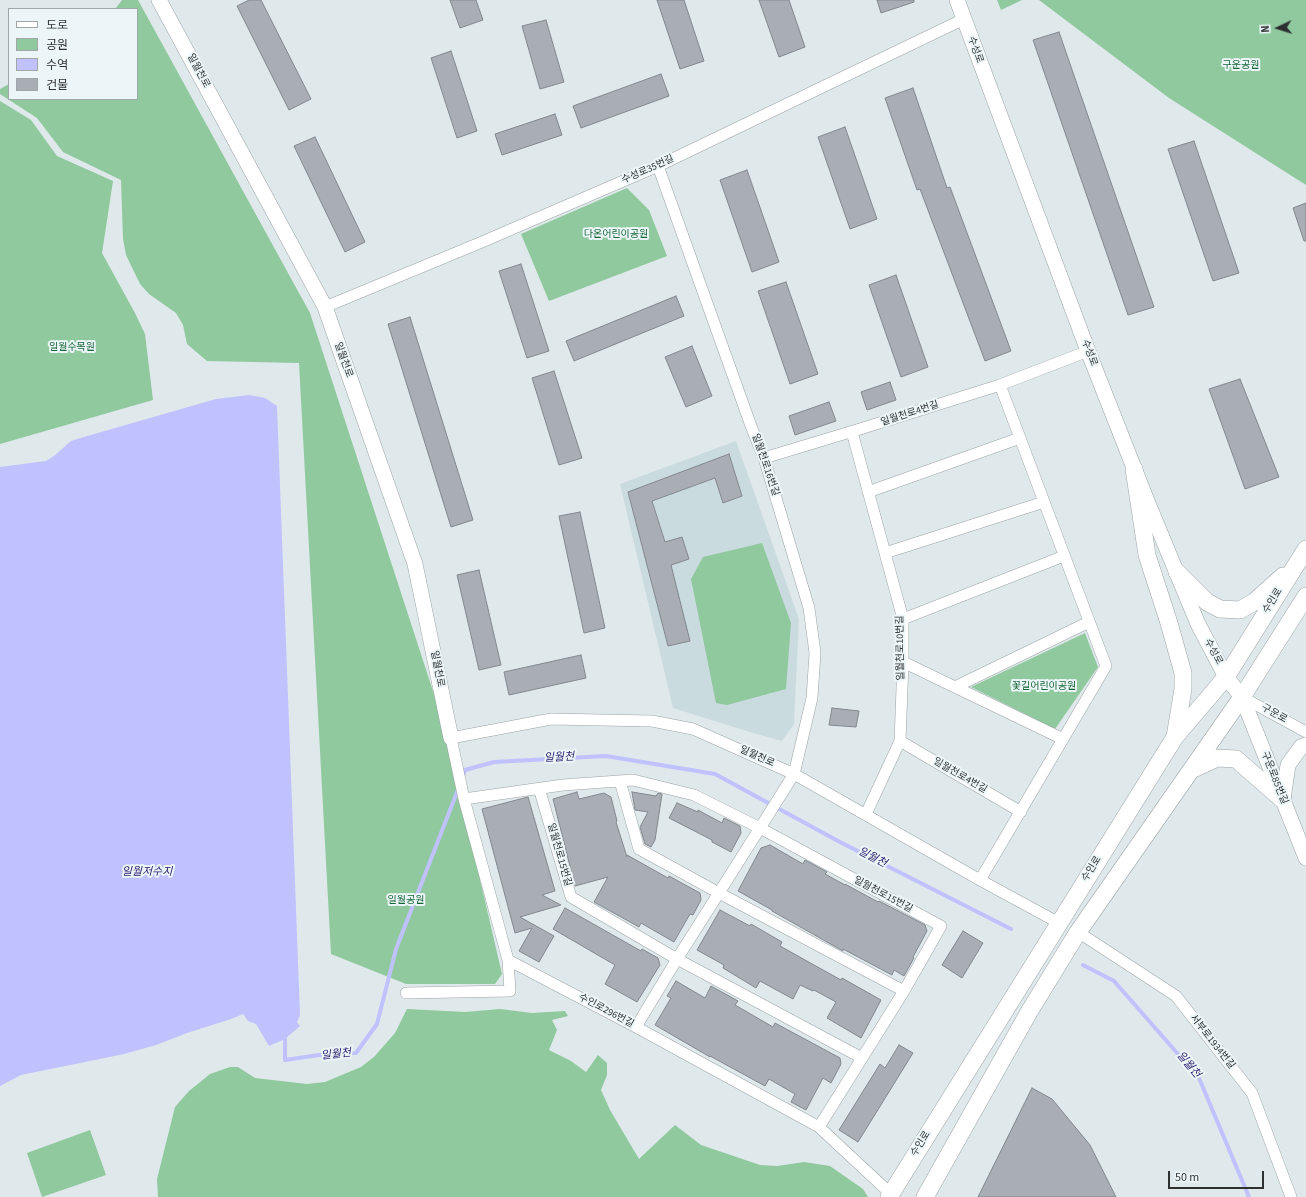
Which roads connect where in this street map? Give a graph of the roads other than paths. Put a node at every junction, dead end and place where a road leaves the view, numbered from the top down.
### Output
1 (159, 0) edge
2 (957, 0) edge
3 (964, 19) junction
4 (658, 166) junction
5 (325, 307) junction
6 (1088, 351) junction
7 (1000, 385) junction
8 (852, 432) junction
9 (1020, 438) junction
10 (764, 458) junction
11 (1134, 469) junction
12 (868, 492) junction
13 (1044, 502) junction
14 (1306, 549) edge
15 (885, 553) junction
16 (1064, 556) junction
17 (1295, 566) junction
18 (1176, 572) junction
19 (1306, 596) edge
20 (902, 619) junction
21 (1089, 622) junction
22 (903, 662) junction
23 (1226, 677) junction
24 (955, 687) junction
25 (1242, 697) junction
26 (1306, 732) edge
27 (1175, 737) junction
28 (451, 738) junction
29 (1063, 739) junction
30 (900, 741) junction
31 (1306, 745) edge
32 (1191, 770) junction
33 (794, 774) junction
34 (620, 781) junction
35 (539, 788) junction
36 (464, 799) junction
37 (1283, 800) junction
38 (1021, 812) junction
39 (866, 814) junction
40 (760, 828) junction
41 (1306, 858) edge
42 (980, 880) junction
43 (719, 893) junction
44 (1059, 923) junction
45 (1078, 932) junction
46 (677, 959) junction
47 (508, 960) junction
48 (904, 991) junction
49 (406, 993) dead end
50 (636, 1027) junction
51 (862, 1058) junction
52 (819, 1127) junction
53 (890, 1195) edge
54 (925, 1197) edge
55 (1291, 1197) edge

1 - 5 street, 일월천로
2 - 3 street, 수성로
3 - 4 street, 수성로35번길
3 - 6 street, 수성로
4 - 5 street, 수성로35번길
4 - 10 street, 일월천로16번길
5 - 28 street, 일월천로
6 - 7 street, 일월천로4번길
6 - 11 street, 수성로
7 - 8 street, 일월천로4번길
7 - 9 street
8 - 10 street, 일월천로4번길
8 - 12 street, 일월천로10번길
9 - 12 street
9 - 13 street
10 - 33 street, 일월천로16번길
11 - 18 street, 수성로
11 - 27 main road
12 - 15 street, 일월천로10번길
13 - 15 street
13 - 16 street
14 - 17 main road, 수인로
15 - 20 street, 일월천로10번길
16 - 20 street
16 - 21 street
17 - 18 main road
17 - 23 main road, 수인로
18 - 23 street, 수성로
19 - 25 main road
20 - 22 street, 일월천로10번길
21 - 24 street
21 - 29 street
22 - 24 street
22 - 30 street, 일월천로10번길
23 - 25 street, 수성로
23 - 27 main road, 수인로
24 - 29 street
25 - 26 street, 구운로
25 - 32 main road
25 - 37 street, 구운로85번길
27 - 44 main road, 수인로
28 - 33 street, 일월천로
28 - 36 street
29 - 38 street
30 - 38 street, 일월천로4번길
30 - 39 street, 일월천로10번길
31 - 37 street
32 - 37 main road
32 - 45 main road
33 - 39 street, 일월천로
33 - 40 street
34 - 35 street, 일월천로15번길
34 - 40 street, 일월천로15번길
34 - 43 street
35 - 36 street, 일월천로15번길
35 - 46 street, 일월천로15번길
36 - 47 street
37 - 41 street, 구운로85번길
38 - 42 street
39 - 42 street, 일월천로
40 - 43 street
40 - 48 street, 일월천로15번길
42 - 44 street, 일월천로
43 - 46 street
43 - 48 street
44 - 53 main road, 수인로
45 - 54 main road
45 - 55 street, 서부로1934번길
46 - 50 street
46 - 51 street, 일월천로15번길
47 - 49 street
47 - 50 street, 수인로296번길
48 - 51 street, 일월천로15번길
50 - 52 street, 수인로296번길
51 - 52 street, 일월천로15번길
52 - 53 street, 수인로296번길

